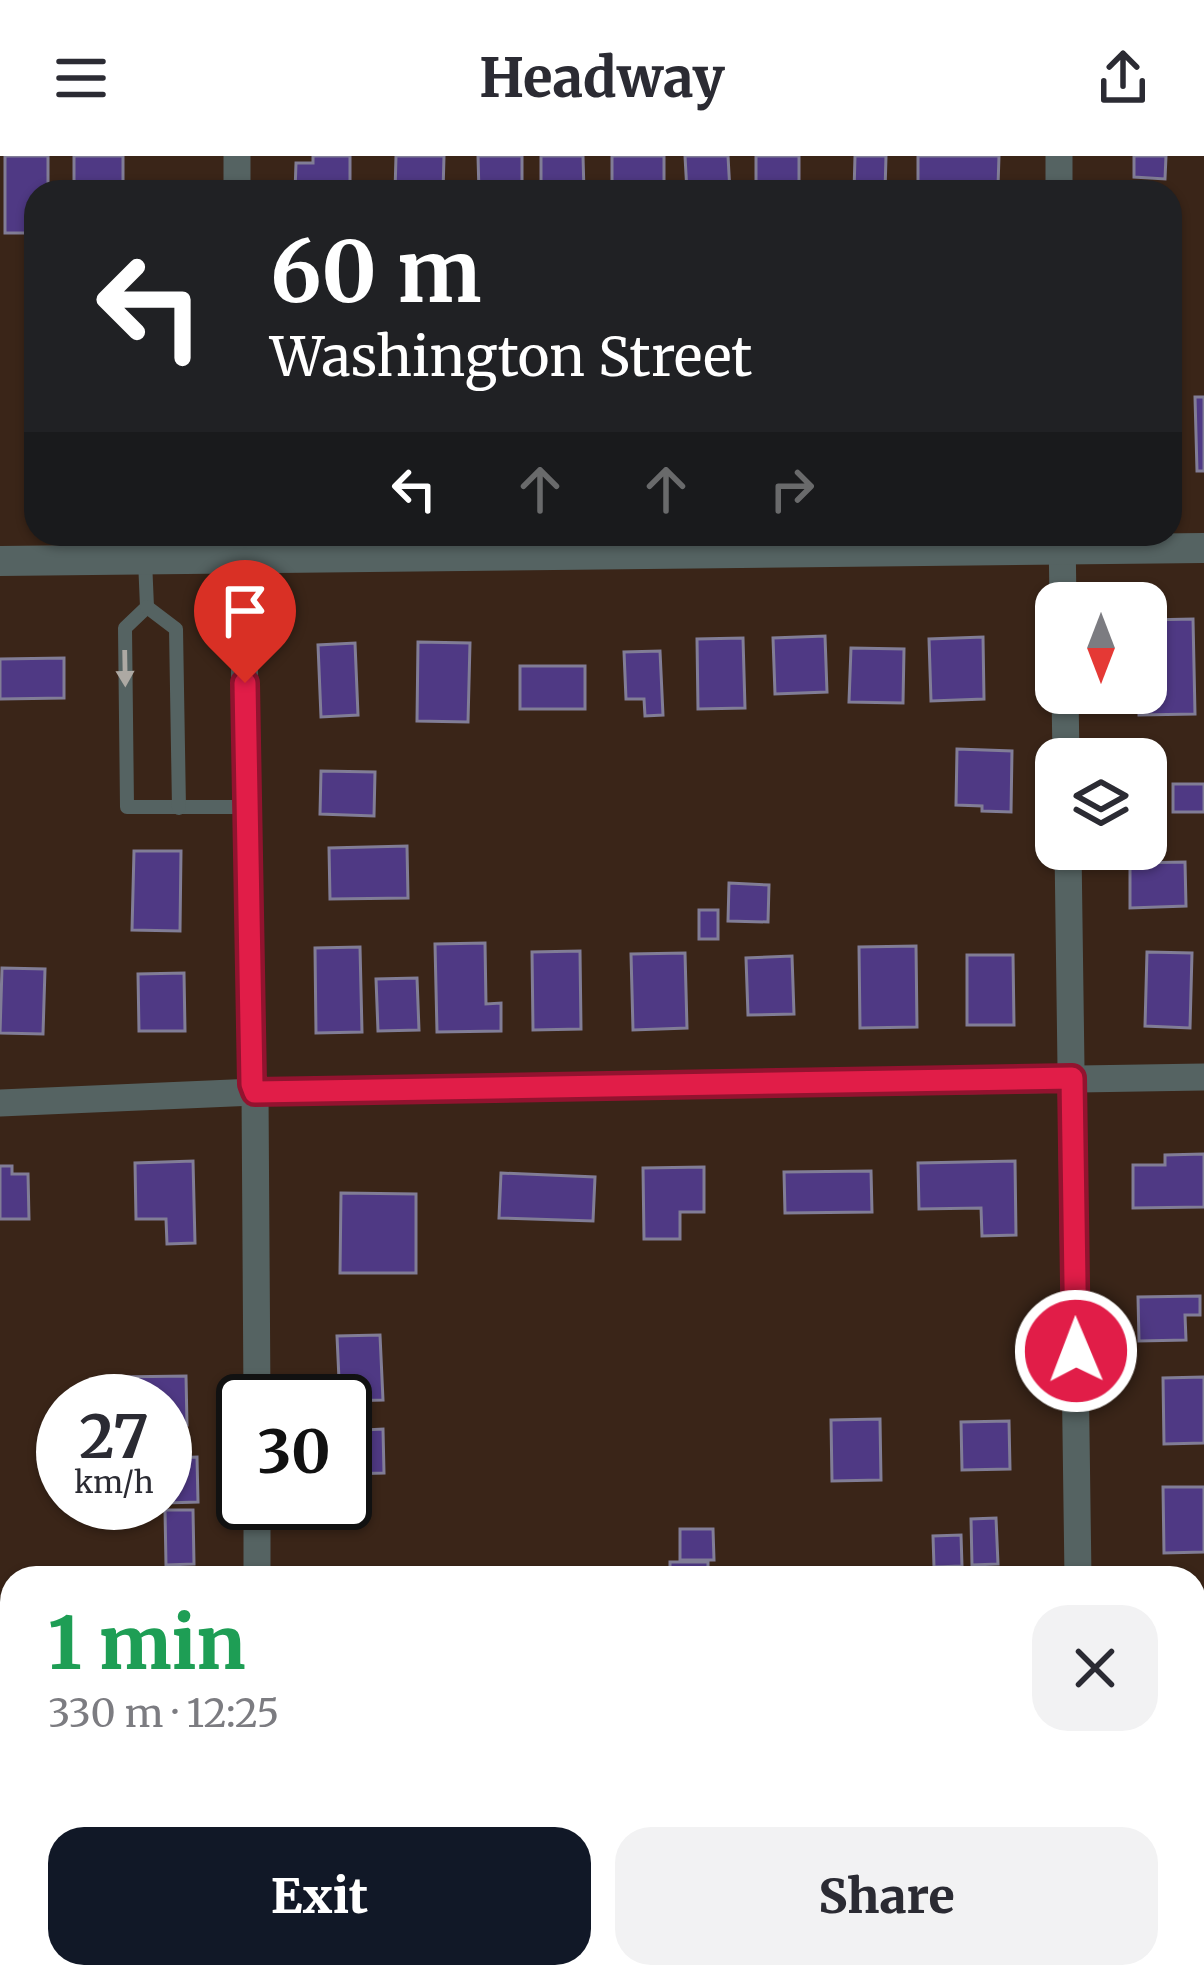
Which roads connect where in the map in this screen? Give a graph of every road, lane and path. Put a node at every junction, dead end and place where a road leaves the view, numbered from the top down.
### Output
1 (406, 546) edge
2 (1062, 546) edge
3 (1157, 546) edge
4 (242, 547) edge
5 (1204, 548) edge
6 (145, 560) junction
7 (0, 561) edge
8 (1063, 582) edge
9 (146, 607) junction
10 (248, 807) junction
11 (179, 808) junction
12 (1068, 870) edge
13 (1204, 1077) edge
14 (1072, 1078) junction
15 (255, 1092) junction
16 (0, 1102) edge
17 (257, 1374) edge
18 (257, 1530) edge
19 (257, 1566) edge
20 (1078, 1566) edge

1 - 4 street
2 - 8 street
3 - 5 street
4 - 6 street
4 - 10 street
6 - 7 street
6 - 9 lane
9 - 11 lane
9 -> 11 lane
10 - 11 lane
10 - 15 street
12 - 14 street
13 - 14 street
14 - 15 street
14 - 20 street
15 - 16 street
15 - 17 street
18 - 19 street

